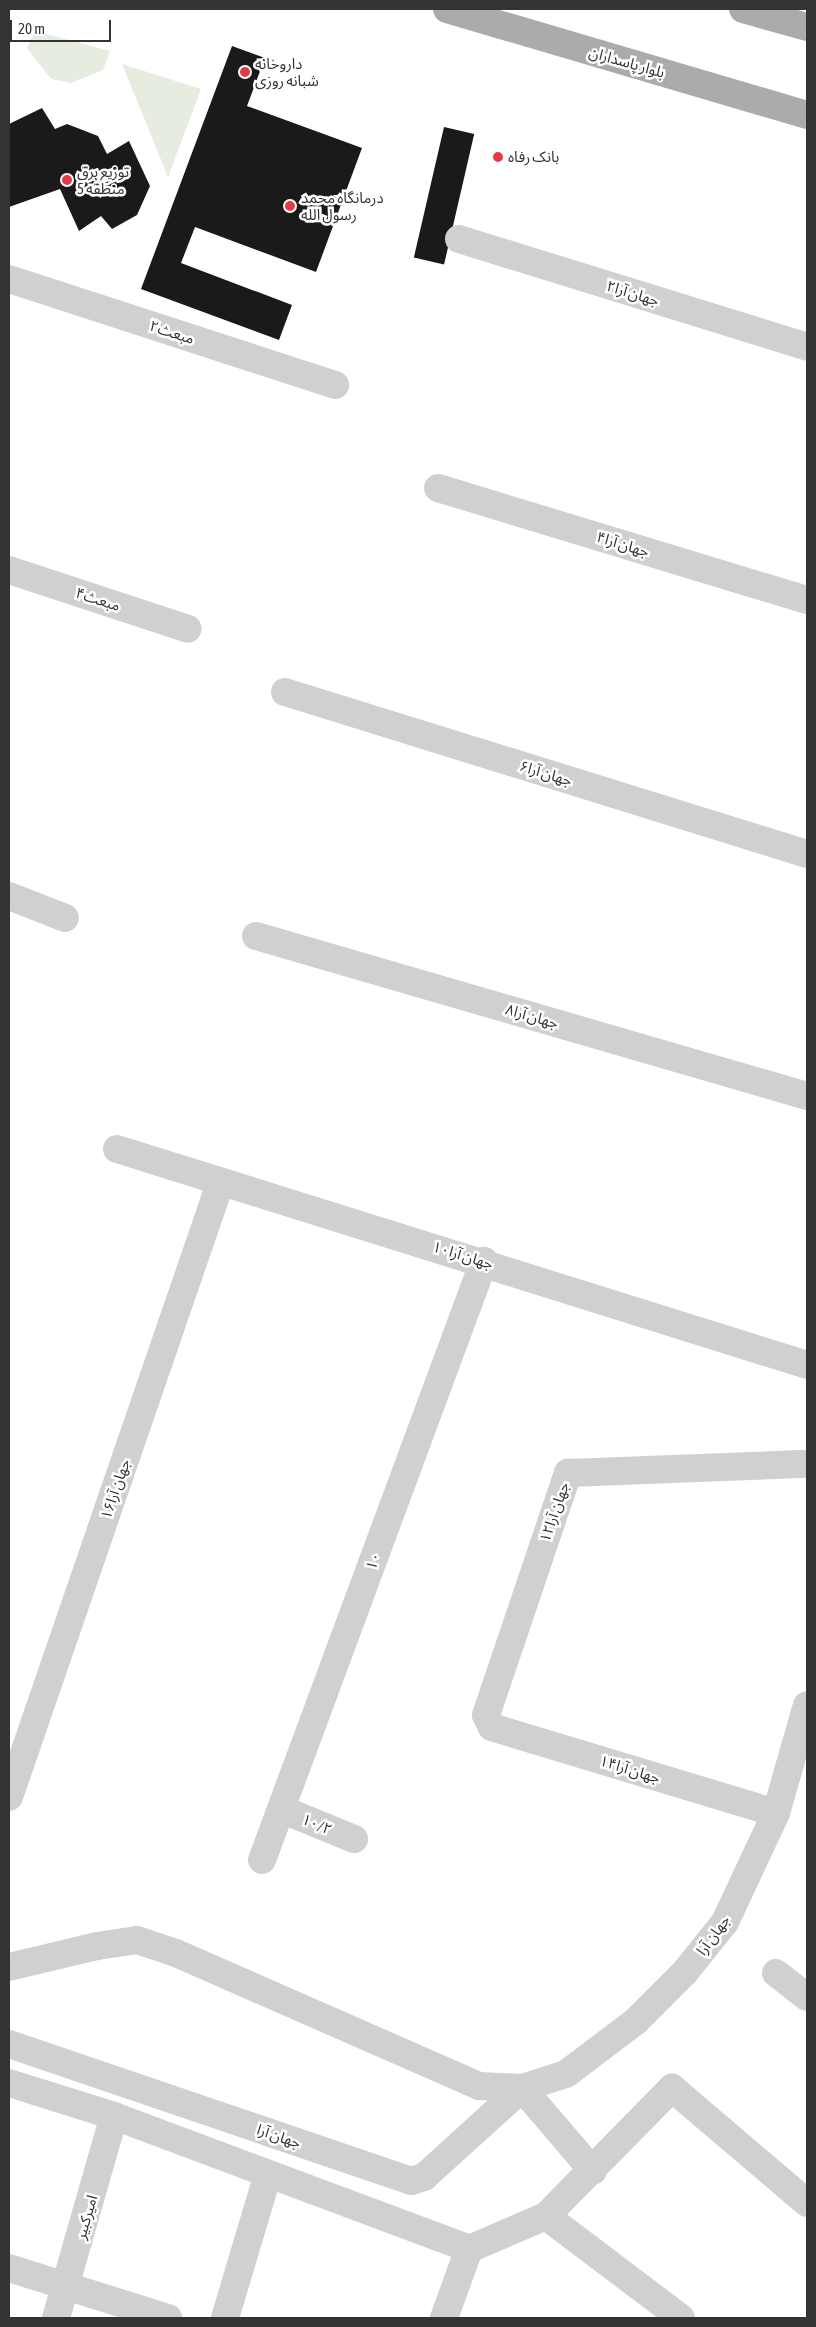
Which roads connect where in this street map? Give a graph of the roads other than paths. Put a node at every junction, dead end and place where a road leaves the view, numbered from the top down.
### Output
1 (447, 9) edge
2 (743, 9) edge
3 (807, 27) edge
4 (807, 115) edge
5 (459, 239) dead end
6 (9, 279) edge
7 (807, 347) edge
8 (335, 385) dead end
9 (438, 488) dead end
10 (9, 570) edge
11 (807, 600) edge
12 (188, 629) dead end
13 (285, 692) dead end
14 (807, 854) edge
15 (9, 896) edge
16 (66, 918) dead end
17 (256, 936) dead end
18 (807, 1096) edge
19 (117, 1149) dead end
20 (221, 1181) junction
21 (484, 1261) junction
22 (807, 1365) edge
23 (807, 1464) edge
24 (807, 1705) edge
25 (487, 1721) joint
26 (9, 1797) edge
27 (281, 1809) junction
28 (776, 1813) junction
29 (354, 1839) dead end
30 (262, 1860) dead end
31 (9, 1967) edge
32 (776, 1973) dead end
33 (807, 1997) edge
34 (9, 2044) edge
35 (9, 2083) edge
36 (522, 2088) junction
37 (114, 2116) junction
38 (593, 2171) junction
39 (268, 2174) junction
40 (807, 2202) edge
41 (546, 2216) junction
42 (469, 2249) junction
43 (9, 2268) edge
44 (67, 2285) junction
45 (56, 2318) edge
46 (168, 2318) edge
47 (225, 2318) edge
48 (444, 2318) edge
49 (681, 2318) edge

1 - 4 main road, بلوار پاسداران
2 - 3 main road
5 - 7 street, جهان آرا۲
6 - 8 street, مبعث۲
9 - 11 street, جهان آرا۴
10 - 12 street, مبعث۴
13 - 14 street, جهان آرا۶
15 - 16 street
17 - 18 street, جهان آرا۸
19 - 20 street, جهان آرا۱۰
20 - 21 street, جهان آرا۱۰
20 - 26 street, جهان آرا۱۶
21 - 22 street, جهان آرا۱۰
21 - 27 street, ۱۰
23 - 25 street, جهان آرا۱۲
24 - 28 street, جهان آرا
25 - 28 street, جهان آرا۱۴
27 - 29 street, ۱۰/۲
27 - 30 street, ۱۰
28 - 36 street, جهان آرا
31 - 36 street, جهان آرا
32 - 33 street
34 - 36 street, جهان آرا
35 - 37 street
36 - 38 street
37 - 39 street
37 - 44 street, امیرکبیر
38 - 40 street
38 - 41 street
39 - 42 street
39 - 47 street
41 - 42 street
41 - 49 street
42 - 48 street
43 - 44 street
44 - 45 street, امیرکبیر
44 - 46 street

